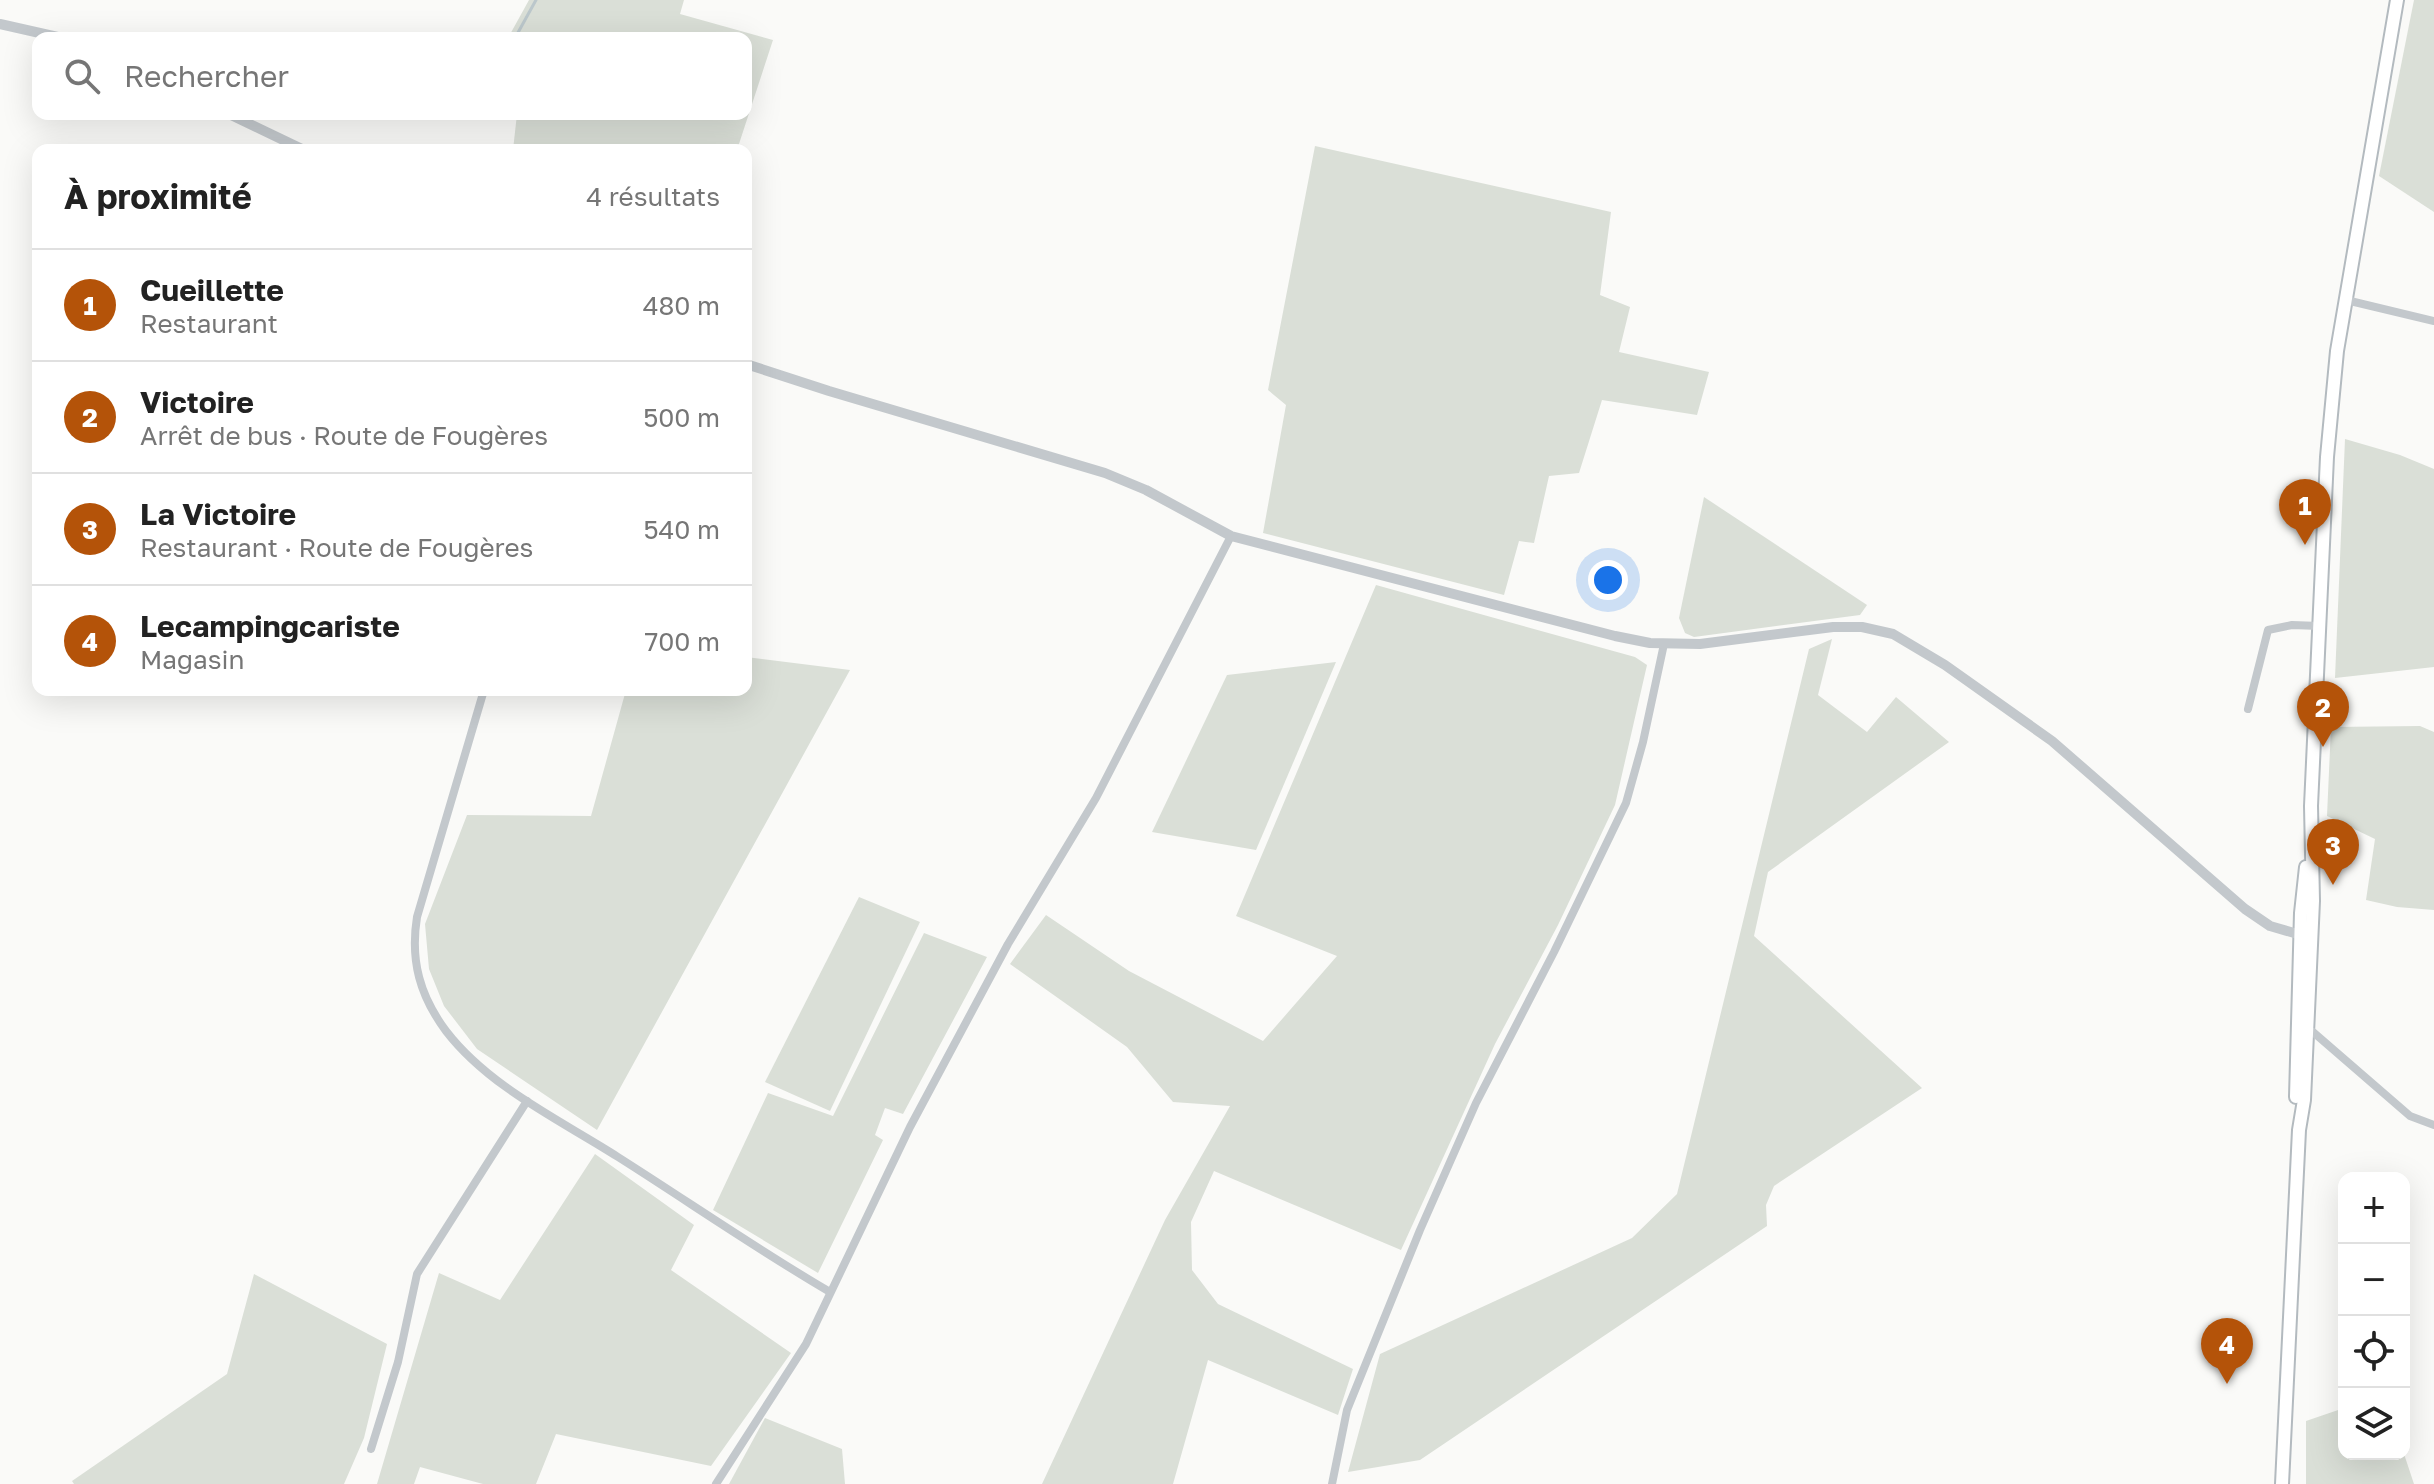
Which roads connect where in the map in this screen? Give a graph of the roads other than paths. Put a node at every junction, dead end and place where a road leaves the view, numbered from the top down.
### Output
1 (2397, 0) edge
2 (0, 24) edge
3 (35, 32) edge
4 (242, 120) edge
5 (292, 144) edge
6 (2346, 300) junction
7 (2434, 321) edge
8 (752, 366) edge
9 (1231, 536) junction
10 (2320, 626) junction
11 (1664, 644) junction
12 (482, 696) edge
13 (2248, 709) dead end
14 (2311, 821) junction
15 (2312, 923) junction
16 (2301, 935) junction
17 (2304, 985) junction
18 (2302, 1037) junction
19 (527, 1101) junction
20 (2434, 1125) edge
21 (830, 1292) junction
22 (371, 1449) dead end
23 (716, 1484) edge
24 (1332, 1484) edge
25 (2282, 1484) edge

1 - 6 main road
2 - 3 street
4 - 5 street
6 - 7 street
6 - 10 main road
8 - 9 street
9 - 11 street
9 - 21 street
10 - 13 street
10 - 14 main road
11 - 16 street
11 - 24 street
12 - 19 street
14 - 15 main road
14 - 16 main road
15 - 16 main road
15 - 17 main road
16 - 17 main road
17 - 18 main road
18 - 20 street
18 - 25 main road
19 - 21 street
19 - 22 street
21 - 23 street

